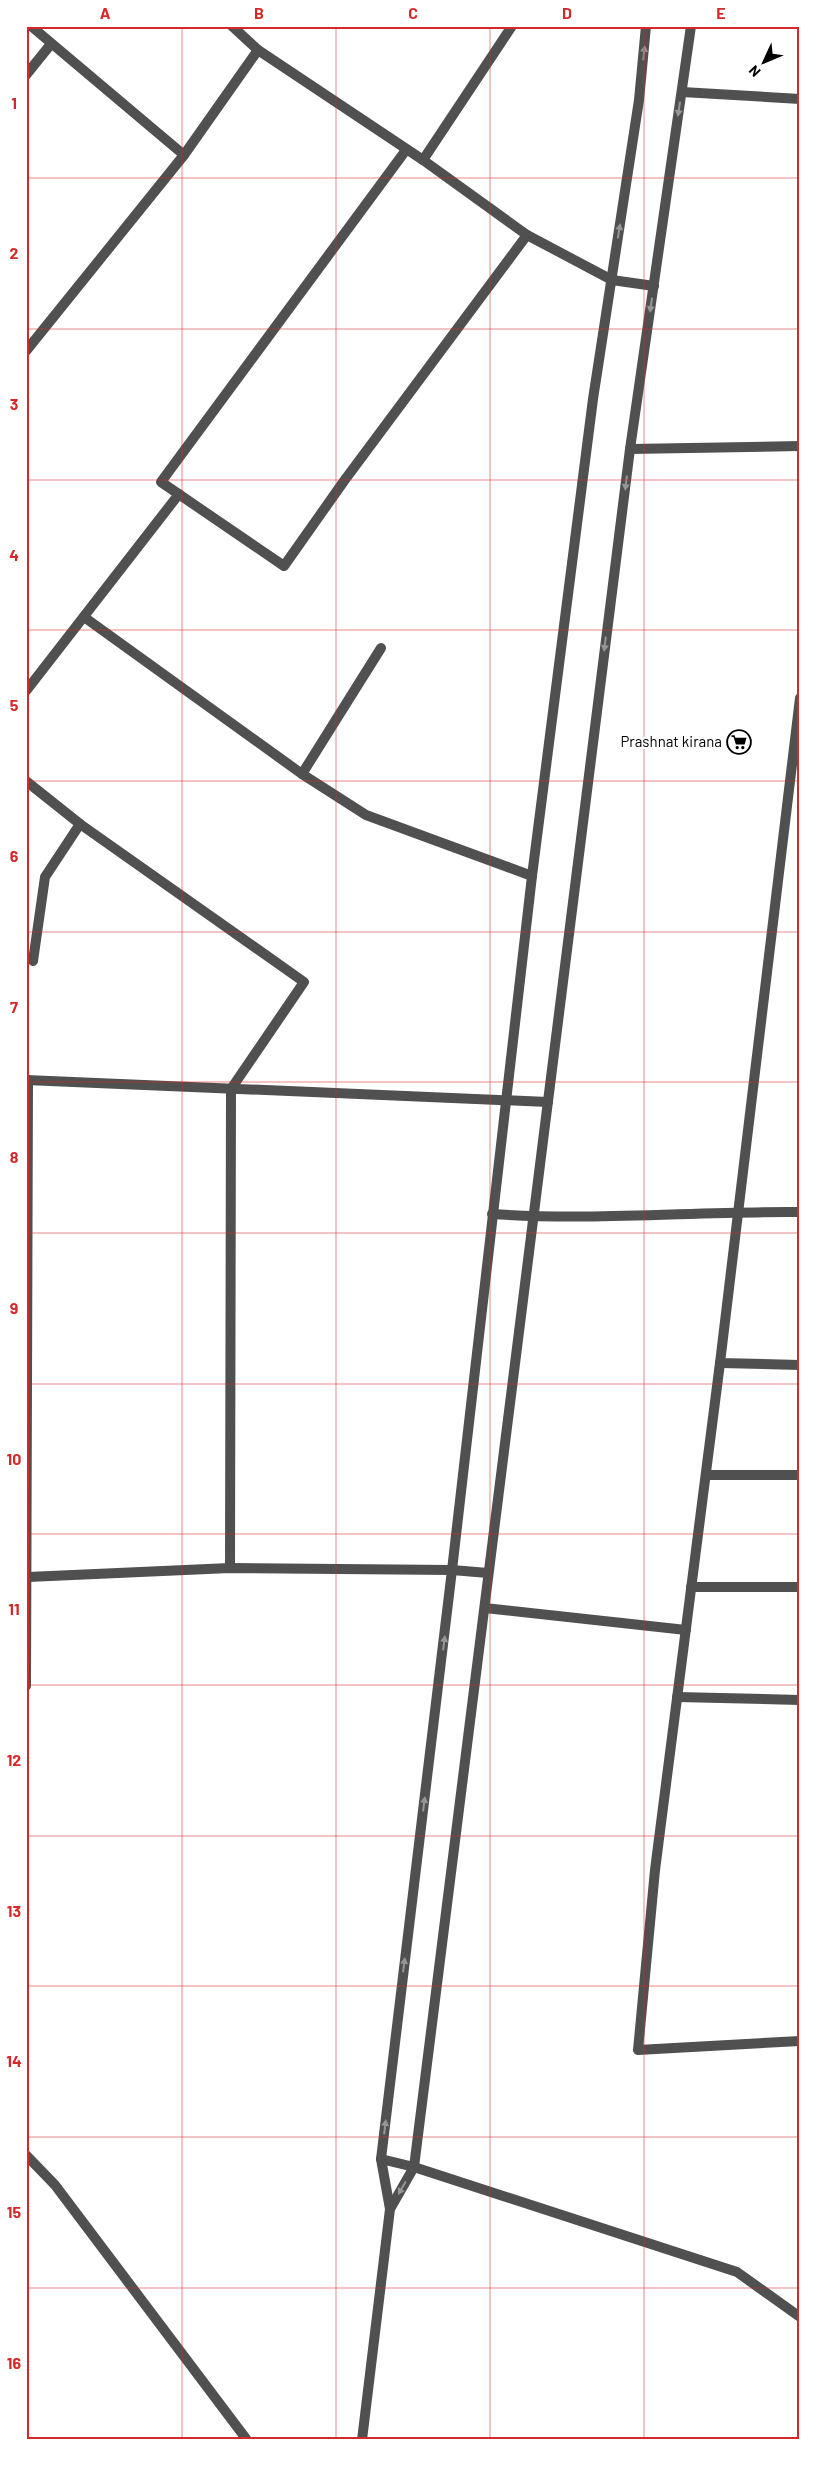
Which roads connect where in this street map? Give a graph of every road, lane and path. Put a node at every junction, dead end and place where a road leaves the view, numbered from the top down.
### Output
1 (31, 26) edge
2 (232, 26) edge
3 (512, 26) edge
4 (646, 26) edge
5 (691, 26) edge
6 (51, 44) junction
7 (258, 50) junction
8 (26, 75) edge
9 (682, 92) junction
10 (800, 99) edge
11 (406, 150) junction
12 (184, 155) junction
13 (423, 160) junction
14 (527, 235) junction
15 (612, 280) junction
16 (654, 286) junction
17 (26, 351) edge
18 (800, 446) edge
19 (630, 449) junction
20 (179, 494) junction
21 (84, 617) junction
22 (382, 648) dead end
23 (26, 691) edge
24 (800, 698) edge
25 (302, 774) junction
26 (26, 781) edge
27 (795, 784) edge
28 (80, 824) junction
29 (532, 876) junction
30 (34, 962) dead end
31 (27, 1080) edge
32 (230, 1088) junction
33 (507, 1100) junction
34 (548, 1102) junction
35 (737, 1211) junction
36 (800, 1212) edge
37 (492, 1214) junction
38 (533, 1217) junction
39 (720, 1363) junction
40 (800, 1365) edge
41 (706, 1475) junction
42 (800, 1475) edge
43 (230, 1568) junction
44 (452, 1570) junction
45 (488, 1573) junction
46 (28, 1577) junction
47 (692, 1587) junction
48 (800, 1587) edge
49 (485, 1608) junction
50 (686, 1630) junction
51 (26, 1686) edge
52 (677, 1697) junction
53 (800, 1700) edge
54 (800, 2041) edge
55 (26, 2156) edge
56 (381, 2158) junction
57 (414, 2167) junction
58 (390, 2210) junction
59 (800, 2317) edge
60 (247, 2440) edge
61 (362, 2440) edge

1 - 6 street
2 - 7 street
3 - 13 street
15 -> 4 street
5 - 9 street
6 - 8 street
6 - 12 street
7 - 11 street
7 - 12 street
9 - 10 street
9 -> 16 street
11 - 13 street
11 - 20 street
12 - 17 street
13 - 14 street
14 - 15 street
14 - 20 street
15 - 16 street
15 - 29 street
16 -> 19 street
18 - 19 street
19 -> 34 street
20 - 21 street
21 - 23 street
21 - 25 street
22 - 25 street
24 - 27 street
25 - 29 street
26 - 28 street
27 - 35 street
28 - 30 street
28 - 32 street
29 - 33 street
31 - 32 street
31 - 46 street
32 - 33 street
32 - 43 street
33 - 34 street
33 - 37 street
34 - 38 street
35 - 36 street
35 - 38 street
35 - 39 street
37 - 38 street
37 - 44 street
38 - 45 street
39 - 40 street
39 - 41 street
41 - 42 street
41 - 47 street
43 - 44 street
43 - 46 street
44 - 45 street
56 -> 44 street
45 - 49 street
46 - 51 street
47 - 48 street
47 - 50 street
49 - 50 street
49 - 57 street
50 - 52 street
52 - 53 street
52 - 54 street
55 - 60 street
56 - 57 street
56 - 58 street
57 -> 58 street
57 - 59 street
58 - 61 street

